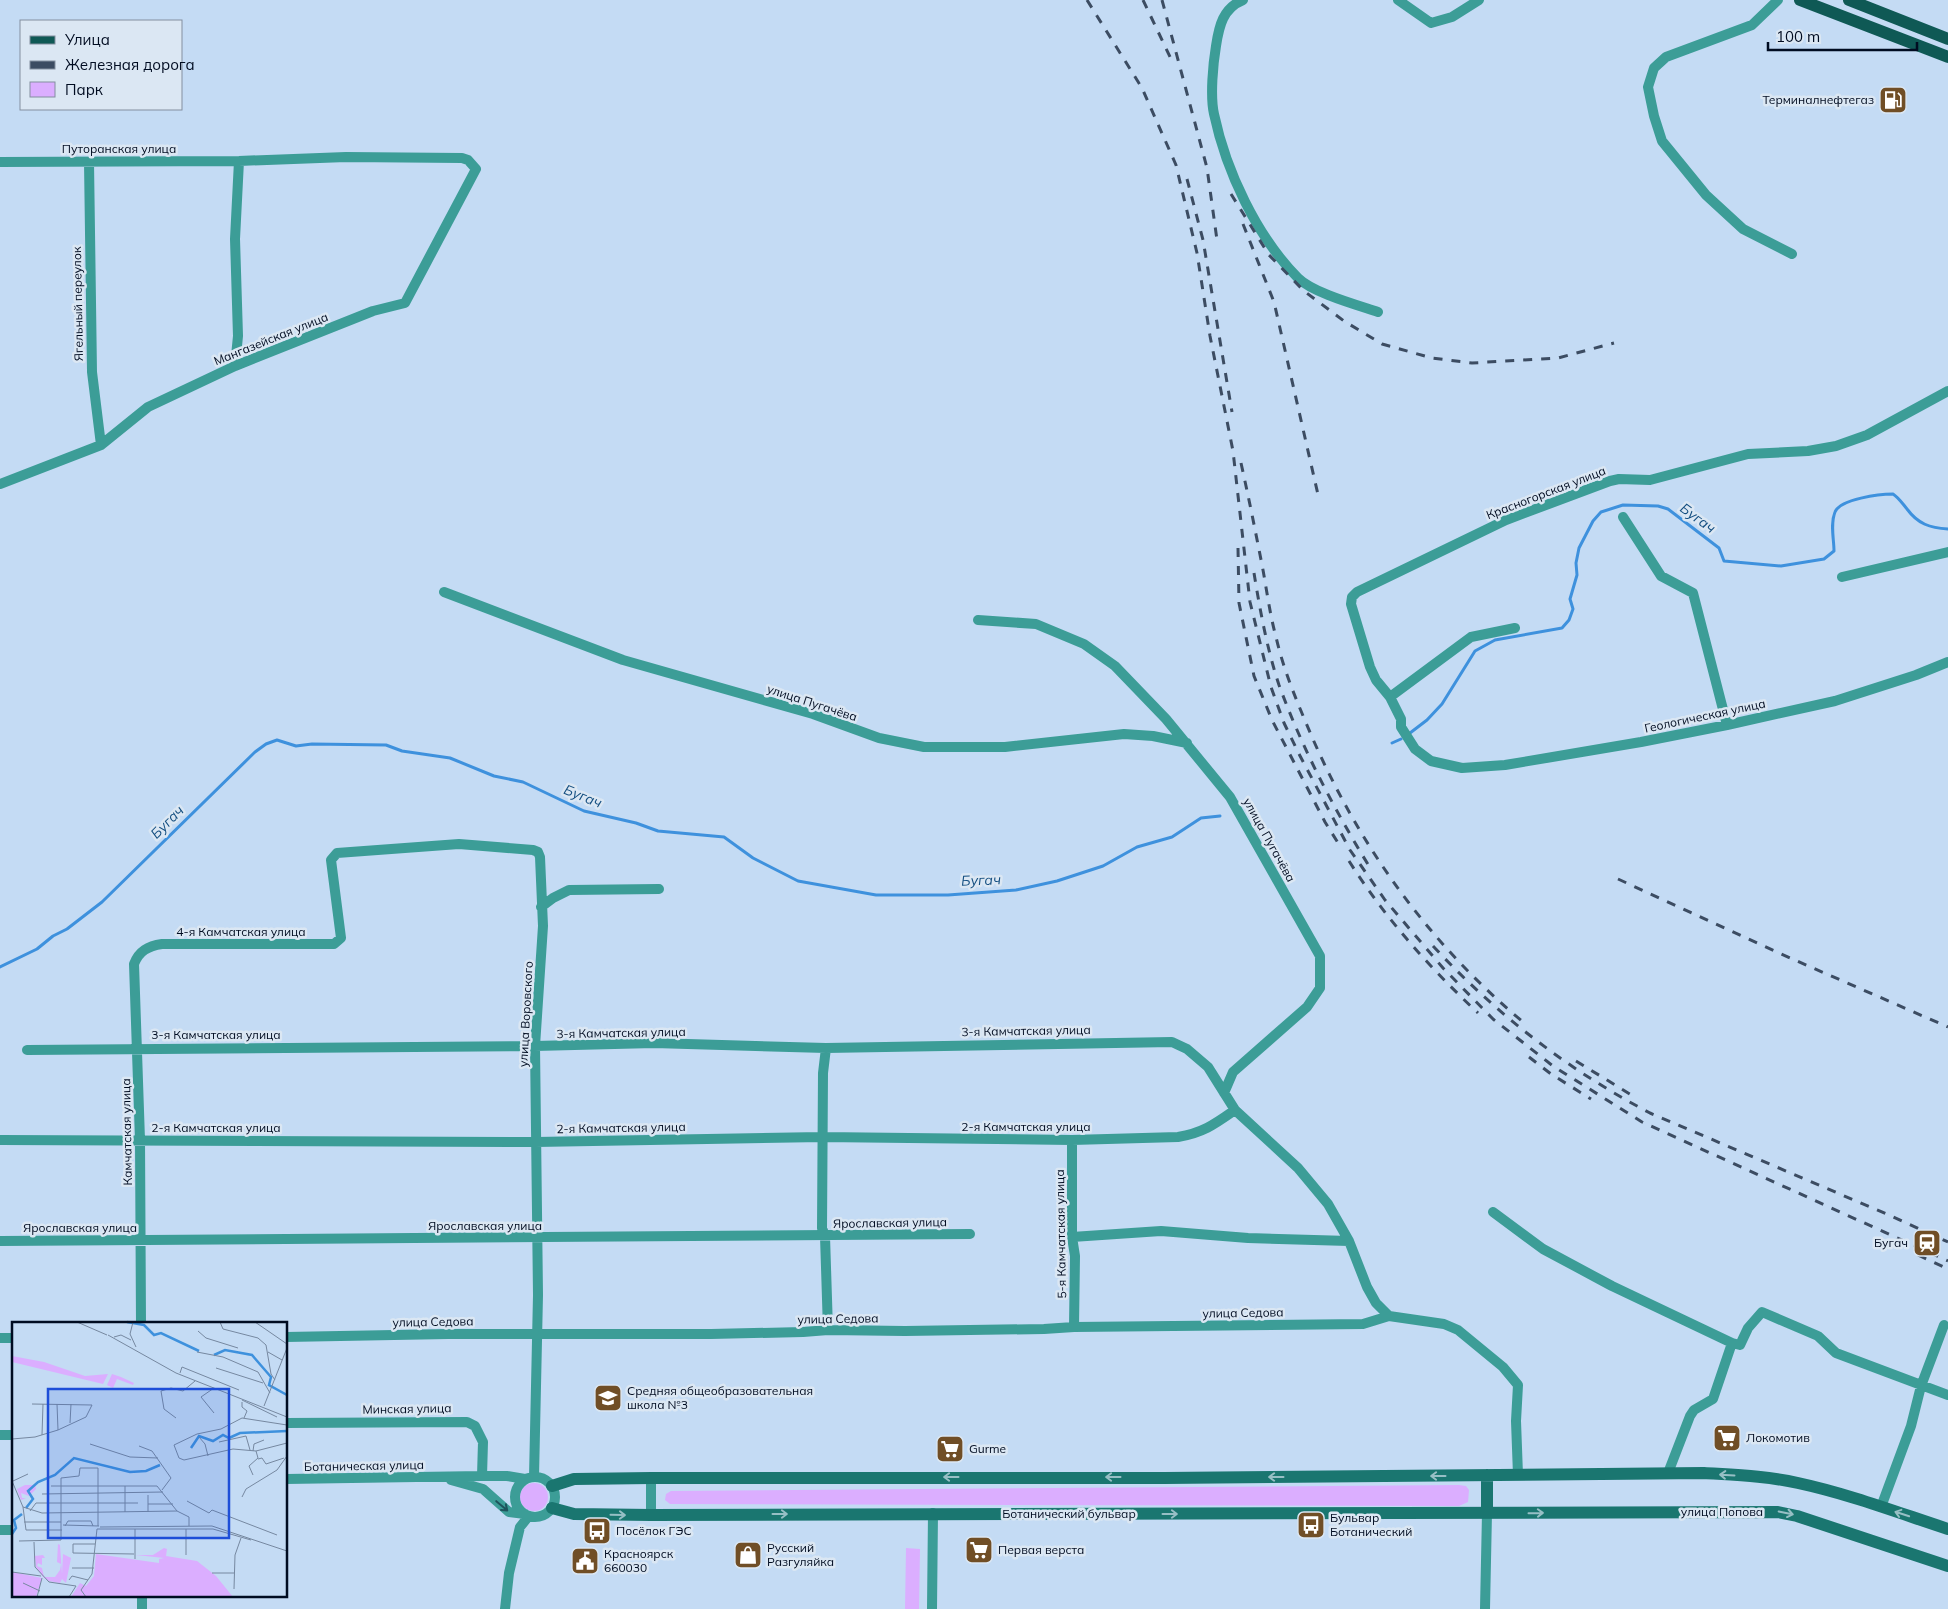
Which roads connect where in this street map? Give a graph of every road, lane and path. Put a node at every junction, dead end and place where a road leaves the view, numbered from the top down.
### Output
1 (1244, 0) edge
2 (1398, 0) edge
3 (1479, 0) edge
4 (1778, 0) edge
5 (1800, 0) edge
6 (1849, 0) edge
7 (1946, 38) edge
8 (1943, 55) edge
9 (462, 158) joint
10 (239, 161) junction
11 (0, 162) edge
12 (89, 162) junction
13 (1792, 254) dead end
14 (1378, 312) dead end
15 (235, 366) junction
16 (1948, 391) edge
17 (101, 445) junction
18 (0, 484) edge
19 (1623, 517) dead end
20 (1948, 552) edge
21 (1842, 577) dead end
22 (444, 592) dead end
23 (978, 620) dead end
24 (1515, 628) dead end
25 (1948, 662) edge
26 (1390, 697) junction
27 (1727, 725) junction
28 (1187, 743) junction
29 (1462, 768) joint
30 (659, 889) dead end
31 (541, 907) junction
32 (334, 944) joint
33 (148, 948) joint
34 (535, 1046) junction
35 (137, 1048) junction
36 (826, 1048) junction
37 (26, 1050) dead end
38 (1224, 1093) junction
39 (1235, 1110) junction
40 (822, 1137) junction
41 (0, 1140) edge
42 (140, 1140) junction
43 (1072, 1140) junction
44 (536, 1142) junction
45 (1493, 1212) dead end
46 (970, 1234) dead end
47 (825, 1236) junction
48 (1072, 1237) junction
49 (538, 1238) junction
50 (141, 1240) junction
51 (0, 1241) edge
52 (1349, 1241) junction
53 (1389, 1316) junction
54 (141, 1322) edge
55 (1944, 1325) dead end
56 (1074, 1327) junction
57 (828, 1330) junction
58 (537, 1334) junction
59 (288, 1337) edge
60 (1732, 1343) junction
61 (1921, 1386) junction
62 (1948, 1395) edge
63 (288, 1423) edge
64 (1668, 1473) junction
65 (1487, 1475) junction
66 (1518, 1475) junction
67 (482, 1476) junction
68 (442, 1477) junction
69 (530, 1478) junction
70 (652, 1478) junction
71 (288, 1479) edge
72 (552, 1486) junction
73 (1881, 1507) junction
74 (552, 1508) junction
75 (933, 1513) junction
76 (1487, 1513) junction
77 (651, 1515) junction
78 (527, 1516) junction
79 (1948, 1529) edge
80 (1948, 1566) edge
81 (142, 1596) edge
82 (142, 1609) edge
83 (505, 1609) edge
84 (932, 1609) edge
85 (1486, 1609) edge

1 - 14 street
2 - 3 street
4 - 13 street
5 - 8 main road
6 - 7 main road
7 - 8 main road
9 - 10 street, Путоранская улица
9 - 15 street, Мангазейская улица
10 - 12 street, Путоранская улица
10 - 15 street
11 - 12 street, Путоранская улица
12 - 17 street, Ягельный переулок
15 - 17 street, Мангазейская улица
16 - 26 street, Красногорская улица
17 - 18 street, Мангазейская улица
19 - 27 street
20 - 21 street
22 - 28 street, улица Пугачёва
23 - 28 street, улица Пугачёва
24 - 26 street
25 - 27 street, Геологическая улица
26 - 29 street, Красногорская улица
27 - 29 street, Геологическая улица
28 - 38 street, улица Пугачёва
30 - 31 street
31 - 32 street, улица Воровского
31 - 34 street, улица Воровского
32 - 33 street, 4-я Камчатская улица
33 - 35 street, Камчатская улица
34 - 35 street, 3-я Камчатская улица
34 - 36 street, 3-я Камчатская улица
34 - 44 street, улица Воровского
35 - 37 street, 3-я Камчатская улица
35 - 42 street, Камчатская улица
36 - 38 street, 3-я Камчатская улица
36 - 40 street
38 - 39 street, 3-я Камчатская улица
39 - 43 street, 2-я Камчатская улица
39 - 52 street, 3-я Камчатская улица
40 - 43 street, 2-я Камчатская улица
40 - 44 street, 2-я Камчатская улица
40 - 47 street
41 - 42 street, 2-я Камчатская улица
42 - 44 street, 2-я Камчатская улица
42 - 50 street, Камчатская улица
43 - 48 street, 5-я Камчатская улица
44 - 49 street, улица Воровского
45 - 60 street
46 - 47 street, Ярославская улица
47 - 49 street, Ярославская улица
47 - 57 street
48 - 52 street
48 - 56 street, 5-я Камчатская улица
49 - 50 street, Ярославская улица
49 - 58 street, улица Воровского
50 - 51 street, Ярославская улица
50 - 54 street, Камчатская улица
52 - 53 street, 3-я Камчатская улица
53 - 56 street, улица Седова
53 - 66 street
55 - 61 street
56 - 57 street, улица Седова
57 - 58 street, улица Седова
58 - 59 street, улица Седова
58 - 69 street, улица Воровского
60 - 61 street
60 - 64 street
61 - 62 street
61 - 73 street
63 - 67 street, Минская улица
64 - 66 street
73 -> 64 street
65 - 66 street
65 -> 70 street
65 - 76 street
67 - 68 street, Ботаническая улица
67 - 69 street, Ботаническая улица
68 - 71 street, Ботаническая улица
68 -> 78 street, Ботаническая улица
69 - 72 street
69 - 78 street
70 - 72 street
70 - 77 street
72 - 74 street
79 -> 73 street
74 -> 77 street, Ботанический бульвар
74 - 78 street
75 -> 76 street, Ботанический бульвар
77 -> 75 street, Ботанический бульвар
75 - 84 street
76 -> 80 street, улица Попова
76 - 85 street
78 - 83 street
81 - 82 street

